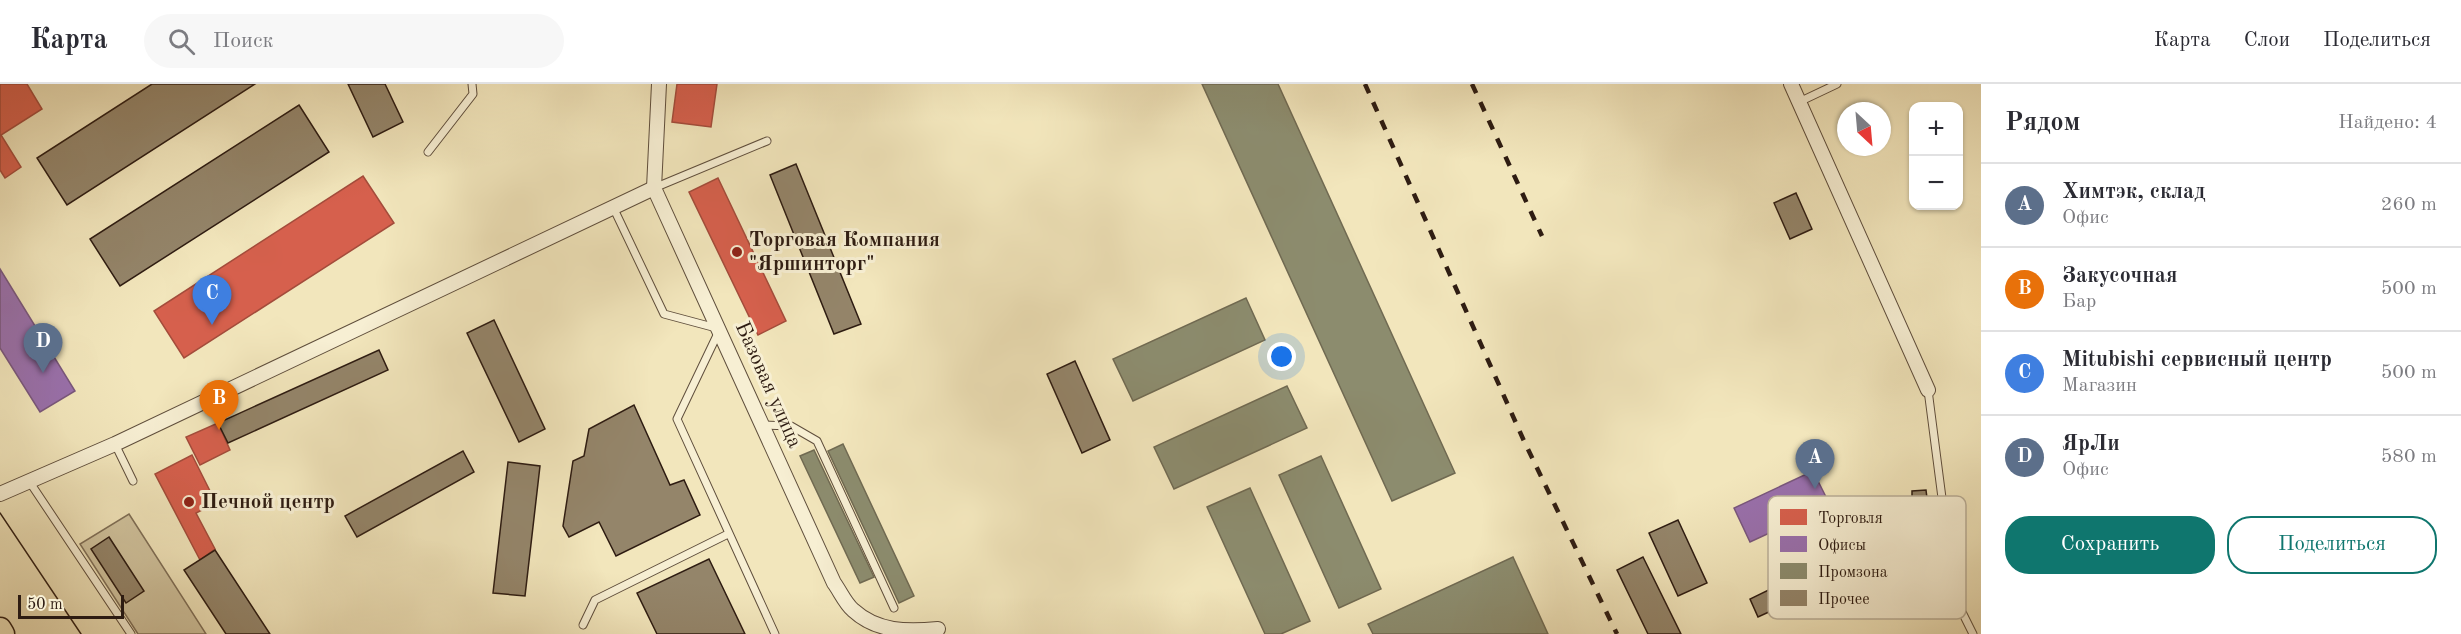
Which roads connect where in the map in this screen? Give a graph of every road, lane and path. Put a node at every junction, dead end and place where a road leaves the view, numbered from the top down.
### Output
1 (472, 84) edge
2 (659, 84) edge
3 (1791, 84) edge
4 (1837, 84) edge
5 (1799, 102) junction
6 (767, 141) dead end
7 (428, 152) dead end
8 (654, 188) junction
9 (613, 207) junction
10 (720, 329) junction
11 (1928, 390) joint
12 (763, 424) junction
13 (115, 444) junction
14 (29, 481) junction
15 (132, 481) dead end
16 (0, 494) edge
17 (1942, 496) edge
18 (728, 534) junction
19 (894, 608) dead end
20 (1966, 619) edge
21 (583, 625) dead end
22 (0, 629) edge
23 (938, 629) dead end
24 (3, 634) edge
25 (131, 634) edge
26 (775, 634) edge
27 (1973, 634) edge

1 - 7 lane
2 - 8 street, Базовая улица
3 - 5 street
4 - 5 lane
5 - 11 street
6 - 8 lane
8 - 9 street
8 - 10 street, Базовая улица
9 - 10 lane
9 - 13 street
10 - 12 street, Базовая улица
10 - 18 lane
11 - 17 lane
12 - 19 lane
12 - 23 street, Базовая улица
13 - 14 street
13 - 15 lane
14 - 16 street
14 - 25 lane
18 - 21 lane
18 - 26 lane
20 - 27 lane
22 - 24 main road

